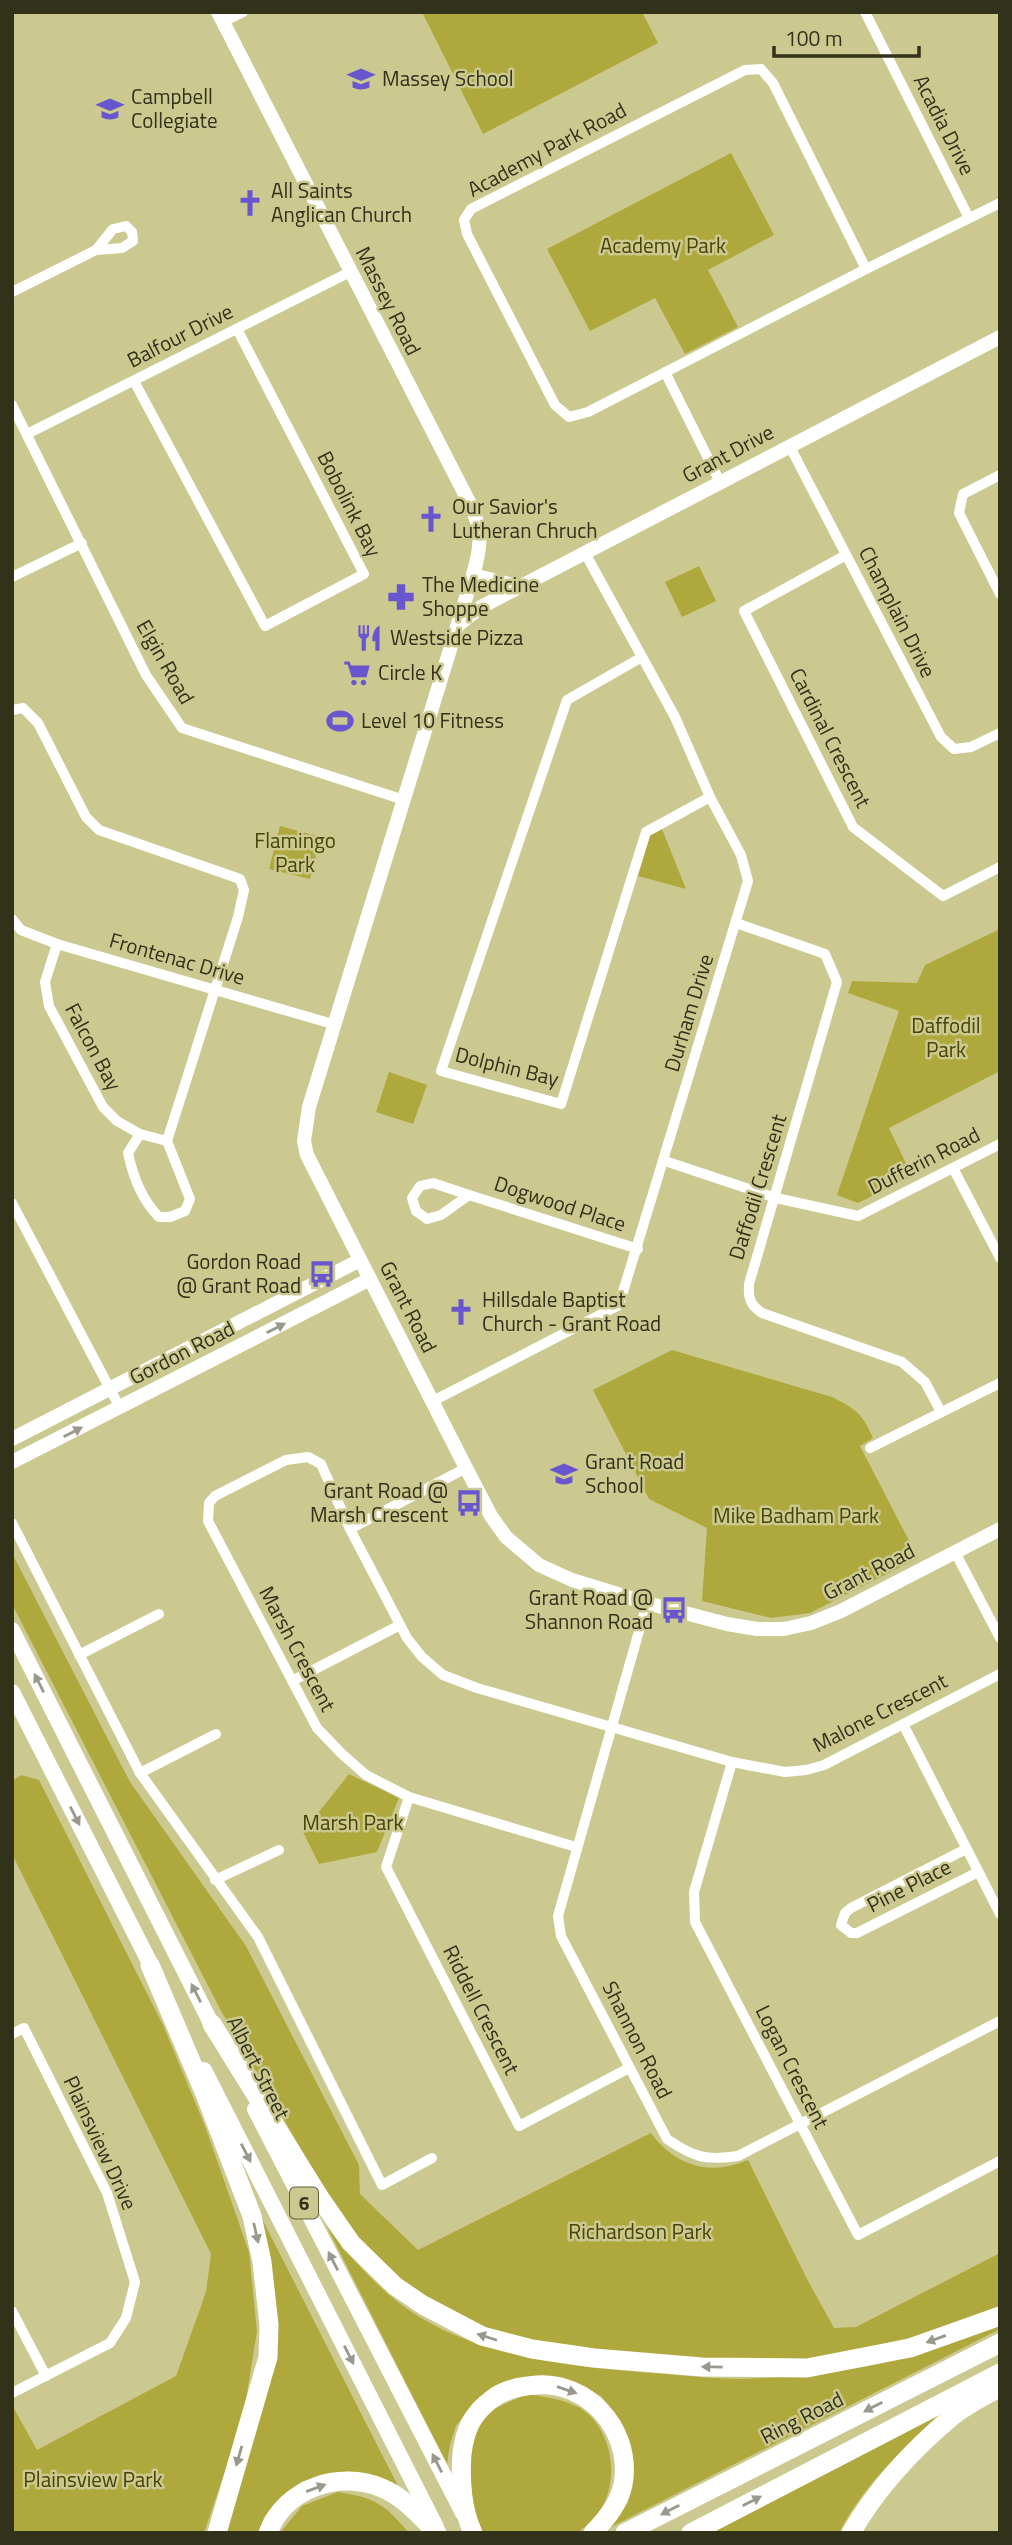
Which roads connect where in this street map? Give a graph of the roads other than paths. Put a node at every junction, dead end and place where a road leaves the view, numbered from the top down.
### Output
1 (243, 12) edge
2 (865, 12) edge
3 (221, 17) edge
4 (1000, 203) edge
5 (969, 218) junction
6 (96, 250) dead end
7 (866, 269) junction
8 (350, 272) junction
9 (12, 292) edge
10 (237, 329) junction
11 (1000, 337) edge
12 (665, 372) junction
13 (134, 381) junction
14 (12, 405) edge
15 (27, 435) junction
16 (789, 445) junction
17 (1000, 475) edge
18 (720, 482) junction
19 (82, 542) junction
20 (585, 553) junction
21 (846, 555) junction
22 (473, 575) junction
23 (12, 577) edge
24 (521, 587) junction
25 (1000, 594) edge
26 (456, 627) junction
27 (642, 657) junction
28 (12, 710) edge
29 (1000, 733) edge
30 (710, 797) junction
31 (404, 800) junction
32 (1000, 867) edge
33 (12, 919) edge
34 (736, 923) junction
35 (57, 944) junction
36 (215, 990) junction
37 (336, 1025) junction
38 (140, 1134) junction
39 (167, 1140) junction
40 (1000, 1144) edge
41 (665, 1161) junction
42 (953, 1168) junction
43 (470, 1195) junction
44 (776, 1198) junction
45 (12, 1203) edge
46 (638, 1249) junction
47 (1000, 1258) edge
48 (360, 1261) junction
49 (370, 1279) junction
50 (239, 1324) junction
51 (248, 1342) junction
52 (1000, 1383) edge
53 (110, 1390) junction
54 (433, 1401) junction
55 (120, 1408) junction
56 (941, 1412) junction
57 (12, 1439) edge
58 (870, 1448) dead end
59 (12, 1462) edge
60 (466, 1468) junction
61 (12, 1523) edge
62 (350, 1529) junction
63 (1000, 1529) edge
64 (955, 1552) junction
65 (647, 1603) junction
66 (159, 1614) dead end
67 (400, 1625) junction
68 (12, 1630) edge
69 (1000, 1638) edge
70 (79, 1655) junction
71 (1000, 1675) edge
72 (292, 1681) junction
73 (12, 1692) edge
74 (903, 1724) junction
75 (612, 1727) junction
76 (216, 1734) dead end
77 (732, 1762) junction
78 (140, 1773) junction
79 (409, 1797) junction
80 (576, 1847) junction
81 (966, 1849) junction
82 (279, 1850) dead end
83 (978, 1872) junction
84 (215, 1880) junction
85 (1000, 1914) edge
86 (150, 1965) junction
87 (1000, 2021) edge
88 (212, 2024) junction
89 (12, 2034) edge
90 (629, 2068) junction
91 (800, 2125) junction
92 (432, 2158) dead end
93 (1000, 2161) edge
94 (12, 2311) edge
95 (1000, 2316) edge
96 (1000, 2343) edge
97 (1000, 2373) edge
98 (46, 2376) junction
99 (1000, 2387) edge
100 (12, 2393) edge
101 (471, 2528) edge
102 (216, 2533) edge
103 (268, 2533) edge
104 (438, 2533) edge
105 (593, 2533) edge
106 (625, 2533) edge
107 (691, 2533) edge
108 (851, 2533) edge

1 - 3 street
2 - 5 street, Acadia Drive
3 - 8 street, Massey Road
4 - 5 street, Academy Park Road
5 - 7 street, Academy Park Road
6 - 9 street
7 - 12 street, Academy Park Road
7 - 12 street, Academy Park Road
8 - 10 street, Balfour Drive
8 - 22 street, Massey Road
10 - 13 street, Balfour Drive
10 - 13 street, Bobolink Bay
11 - 16 street, Grant Drive
12 - 18 street
13 - 15 street, Balfour Drive
14 - 15 street, Elgin Road
15 - 19 street, Elgin Road
16 - 18 street, Grant Drive
16 - 21 street, Champlain Drive
17 - 25 street
18 - 20 street, Grant Drive
19 - 23 street
19 - 31 street, Elgin Road
20 - 24 street, Grant Drive
20 - 27 street, Durham Drive
21 - 29 street, Champlain Drive
21 - 32 street, Cardinal Crescent
22 - 24 street
22 - 26 street, Grant Road
24 - 26 street, Grant Drive
26 - 31 street, Grant Road
27 - 30 street, Durham Drive
27 - 30 street, Dolphin Bay
28 - 36 street
30 - 34 street, Durham Drive
31 - 37 street, Grant Road
33 - 35 street, Frontenac Drive
34 - 41 street, Durham Drive
34 - 44 street, Daffodil Crescent
35 - 36 street, Frontenac Drive
35 - 38 street, Falcon Bay
36 - 37 street, Frontenac Drive
36 - 39 street
37 - 48 street, Grant Road
38 - 39 street, Falcon Bay
38 - 39 street
40 - 42 street, Dufferin Road
41 - 44 street, Dufferin Road
41 - 46 street, Durham Drive
42 - 44 street, Dufferin Road
42 - 47 street
43 - 43 street, Dogwood Place
43 - 46 street, Dogwood Place
44 - 56 street, Daffodil Crescent
45 - 53 street
46 - 54 street, Durham Drive
48 - 49 street, Grant Road
48 - 50 street, Gordon Road
51 -> 49 street, Gordon Road
49 - 54 street, Grant Road
50 - 51 street
50 - 53 street, Gordon Road
51 - 55 street, Gordon Road
52 - 56 street
53 - 55 street
53 - 57 street, Gordon Road
54 - 60 street, Grant Road
59 -> 55 street, Gordon Road
56 - 58 street
60 - 62 street
60 - 65 street, Grant Road
61 - 70 street
62 - 67 street, Marsh Crescent
62 - 72 street, Marsh Crescent
63 - 64 street, Grant Road
64 - 65 street, Grant Road
64 - 69 street
65 - 75 street, Shannon Road
66 - 70 street
67 - 72 street
67 - 75 street, Marsh Crescent
88 -> 68 main road, Albert Street / 6
70 - 78 street
71 - 74 street, Malone Crescent
72 - 79 street, Marsh Crescent
73 -> 86 main road, 6
74 - 77 street, Malone Crescent
74 - 81 street
75 - 77 street, Malone Crescent
75 - 80 street, Shannon Road
76 - 78 street
77 - 91 street, Logan Crescent
78 - 84 street
79 - 80 street, Marsh Crescent
79 - 90 street, Riddell Crescent
80 - 90 street, Shannon Road
81 - 83 street
81 - 83 street, Pine Place
82 - 84 street
83 - 85 street
84 - 92 street
86 -> 102 highway
86 -> 104 main road, 6
87 - 91 street, Shannon Road
95 -> 88 highway
101 -> 88 main road, Albert Street / 6
89 - 98 street, Plainsview Drive
90 - 91 street, Shannon Road
91 - 93 street, Logan Crescent
94 - 98 street
96 -> 106 highway, Ring Road
107 -> 97 highway
98 - 100 street, Plainsview Drive
99 - 108 highway
101 -> 105 highway
103 -> 104 highway

